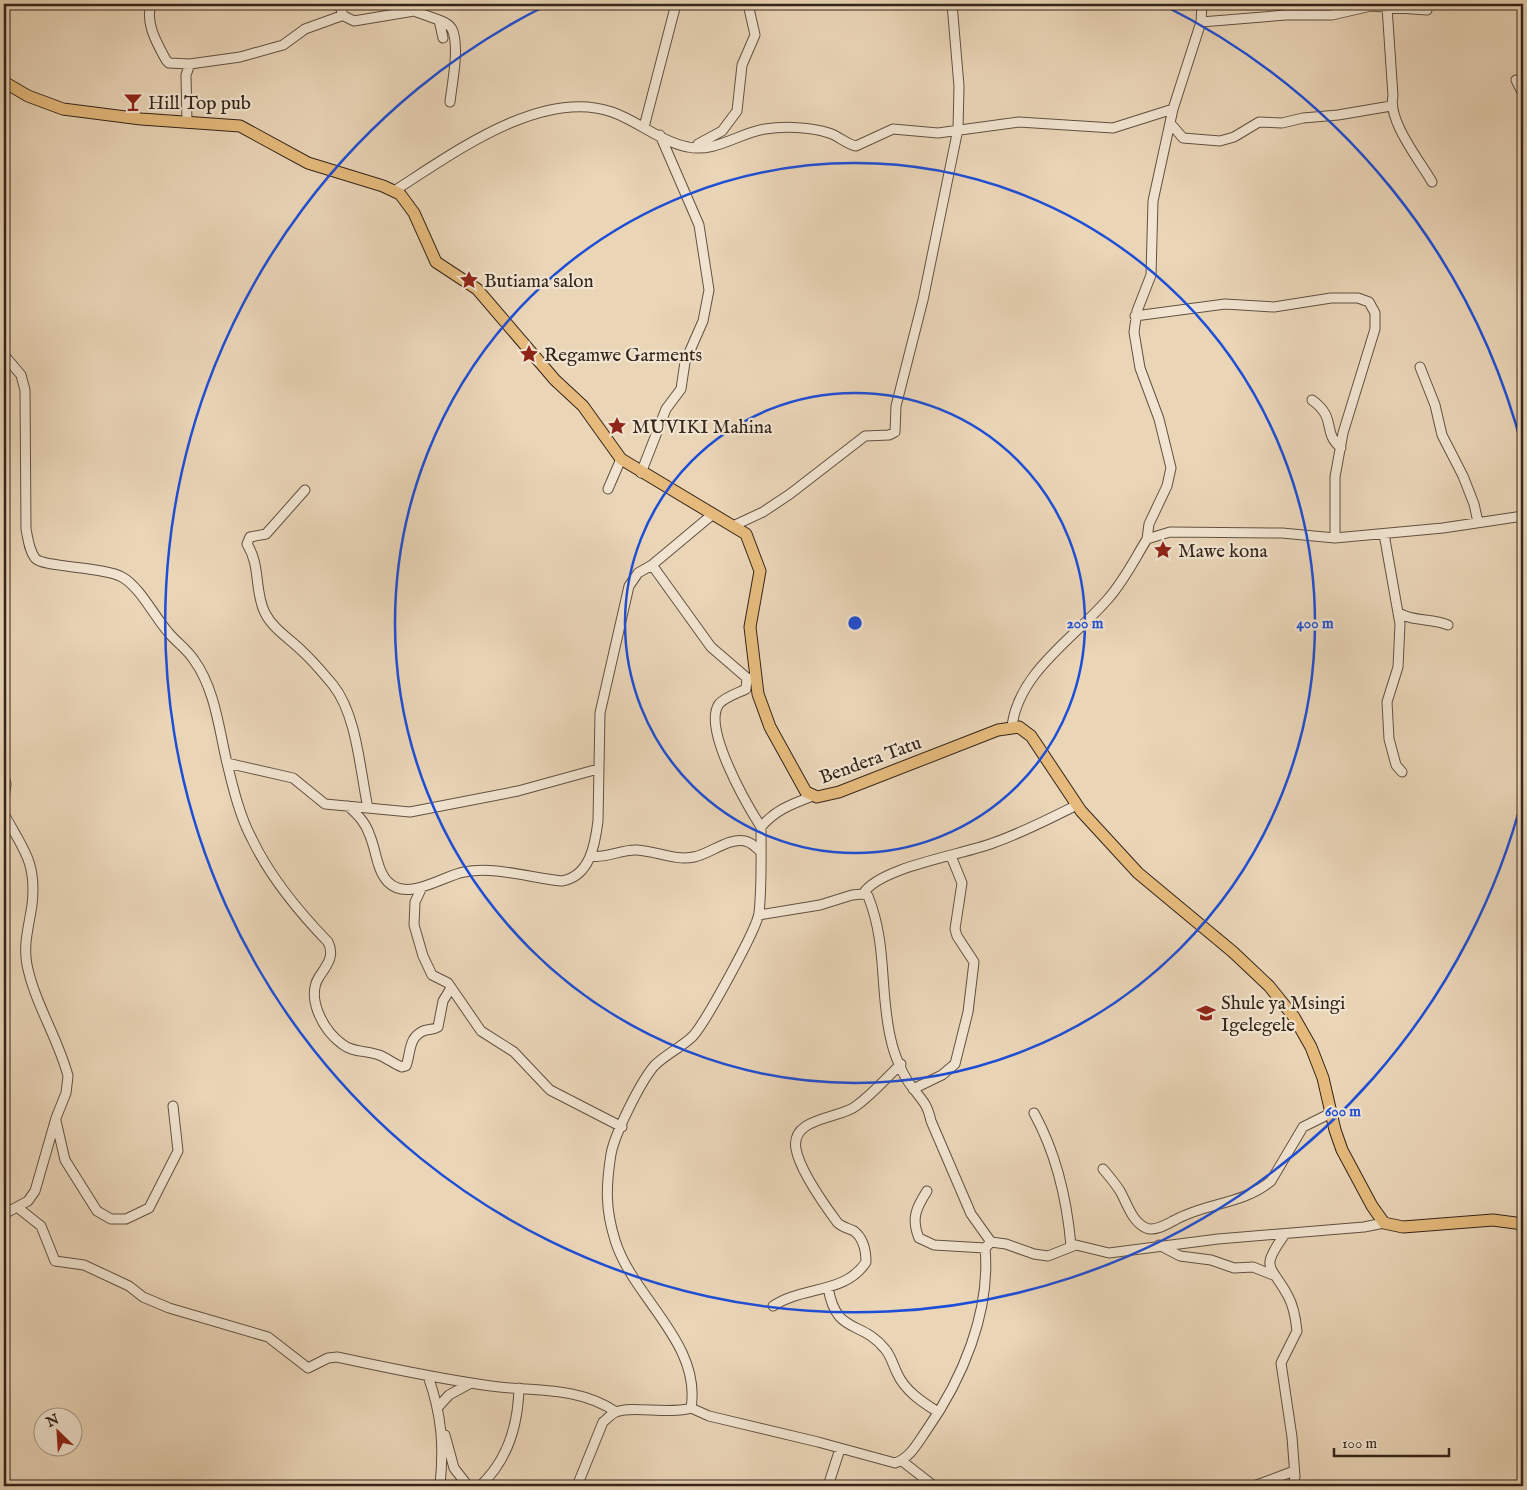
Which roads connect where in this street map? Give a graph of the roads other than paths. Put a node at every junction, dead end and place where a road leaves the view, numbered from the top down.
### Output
1 (150, 4) edge
2 (339, 4) edge
3 (676, 4) edge
4 (748, 4) edge
5 (952, 4) edge
6 (1202, 4) edge
7 (1387, 7) junction
8 (1427, 10) dead end
9 (342, 16) junction
10 (439, 20) junction
11 (1201, 22) junction
12 (443, 38) dead end
13 (190, 64) junction
14 (1516, 80) dead end
15 (4, 82) edge
16 (1523, 94) edge
17 (450, 102) dead end
18 (1391, 106) junction
19 (1173, 109) junction
20 (187, 123) junction
21 (1170, 123) junction
22 (644, 127) junction
23 (958, 129) junction
24 (660, 135) junction
25 (689, 147) junction
26 (1432, 182) dead end
27 (394, 191) junction
28 (1135, 316) junction
29 (4, 355) edge
30 (1420, 368) dead end
31 (1312, 400) dead end
32 (1341, 448) junction
33 (621, 459) junction
34 (641, 473) junction
35 (306, 490) dead end
36 (608, 490) dead end
37 (713, 514) junction
38 (1523, 516) edge
39 (1478, 522) junction
40 (734, 526) junction
41 (1384, 534) junction
42 (1335, 538) junction
43 (1147, 539) junction
44 (652, 565) junction
45 (1399, 613) junction
46 (1448, 625) dead end
47 (751, 679) junction
48 (1012, 726) junction
49 (227, 764) junction
50 (598, 769) junction
51 (1402, 772) dead end
52 (4, 776) edge
53 (813, 796) junction
54 (4, 799) edge
55 (1077, 805) junction
56 (348, 806) junction
57 (368, 808) junction
58 (4, 814) edge
59 (761, 827) junction
60 (761, 852) junction
61 (591, 856) junction
62 (951, 856) junction
63 (422, 887) junction
64 (863, 894) junction
65 (759, 915) junction
66 (452, 988) junction
67 (900, 1064) junction
68 (913, 1089) junction
69 (173, 1106) dead end
70 (1034, 1113) dead end
71 (1330, 1113) junction
72 (56, 1118) junction
73 (622, 1126) junction
74 (1103, 1169) dead end
75 (927, 1191) dead end
76 (17, 1207) junction
77 (4, 1214) edge
78 (1384, 1223) junction
79 (1523, 1224) edge
80 (1285, 1234) junction
81 (988, 1245) junction
82 (1159, 1245) junction
83 (1071, 1246) junction
84 (1273, 1275) junction
85 (828, 1288) junction
86 (773, 1306) dead end
87 (428, 1376) junction
88 (471, 1383) junction
89 (519, 1388) junction
90 (439, 1406) junction
91 (691, 1408) junction
92 (616, 1412) junction
93 (938, 1412) junction
94 (442, 1426) junction
95 (840, 1450) junction
96 (902, 1461) junction
97 (1294, 1471) junction
98 (440, 1486) edge
99 (468, 1486) edge
100 (480, 1486) edge
101 (577, 1486) edge
102 (828, 1486) edge
103 (934, 1486) edge
104 (1254, 1486) edge
105 (1293, 1486) edge

1 - 13 street
2 - 9 street
3 - 22 street
4 - 25 street
5 - 23 street
6 - 11 street
7 - 8 street
7 - 11 street
7 - 18 street
9 - 10 street
9 - 13 street
10 - 12 street
10 - 17 street
11 - 19 street
13 - 20 street
14 - 16 street
15 - 20 main road, Bendera Tatu
18 - 21 street
18 - 26 street
19 - 21 street
19 - 23 street
20 - 27 main road, Bendera Tatu
21 - 28 street
22 - 24 street
22 - 27 street
23 - 25 street
23 - 40 street
24 - 25 street
24 - 34 street
27 - 33 main road, Bendera Tatu
28 - 32 street
28 - 43 street
29 - 49 street
30 - 39 street
31 - 32 street
32 - 42 street
33 - 34 main road, Bendera Tatu
33 - 36 street
34 - 37 main road, Bendera Tatu
35 - 57 street
37 - 40 main road, Bendera Tatu
37 - 44 street
38 - 39 street
39 - 41 street
40 - 47 main road, Bendera Tatu
41 - 42 street
41 - 45 street
42 - 43 street
43 - 48 street
44 - 47 street
44 - 50 street
45 - 46 street
45 - 51 street
47 - 53 main road, Bendera Tatu
47 - 59 street
48 - 53 main road, Bendera Tatu
48 - 55 main road
49 - 56 street
49 - 66 street
50 - 57 street
50 - 61 street
52 - 54 street
53 - 59 street
55 - 62 street
55 - 71 main road
56 - 57 street
56 - 63 street
58 - 72 street
59 - 60 street
60 - 61 street
60 - 65 street
61 - 63 street
62 - 64 street
62 - 68 street
63 - 66 street
64 - 65 street
64 - 67 street
65 - 73 street
66 - 73 street
67 - 68 street
67 - 85 street
68 - 81 street
69 - 72 street
70 - 83 street
71 - 74 street
71 - 78 main road
72 - 76 street
73 - 91 street
75 - 81 street
76 - 77 street
76 - 87 street
78 - 79 main road
78 - 80 street
80 - 82 street
80 - 84 street
81 - 83 street
81 - 93 street
82 - 83 street
82 - 84 street
84 - 97 street
85 - 86 street
85 - 93 street
87 - 88 street
87 - 90 street
88 - 89 street
88 - 90 street
89 - 92 street
89 - 100 street
90 - 94 street
91 - 92 street
91 - 95 street
92 - 101 street
93 - 96 street
94 - 98 street
94 - 99 street
95 - 96 street
95 - 102 street
96 - 103 street
97 - 104 street
97 - 105 street

